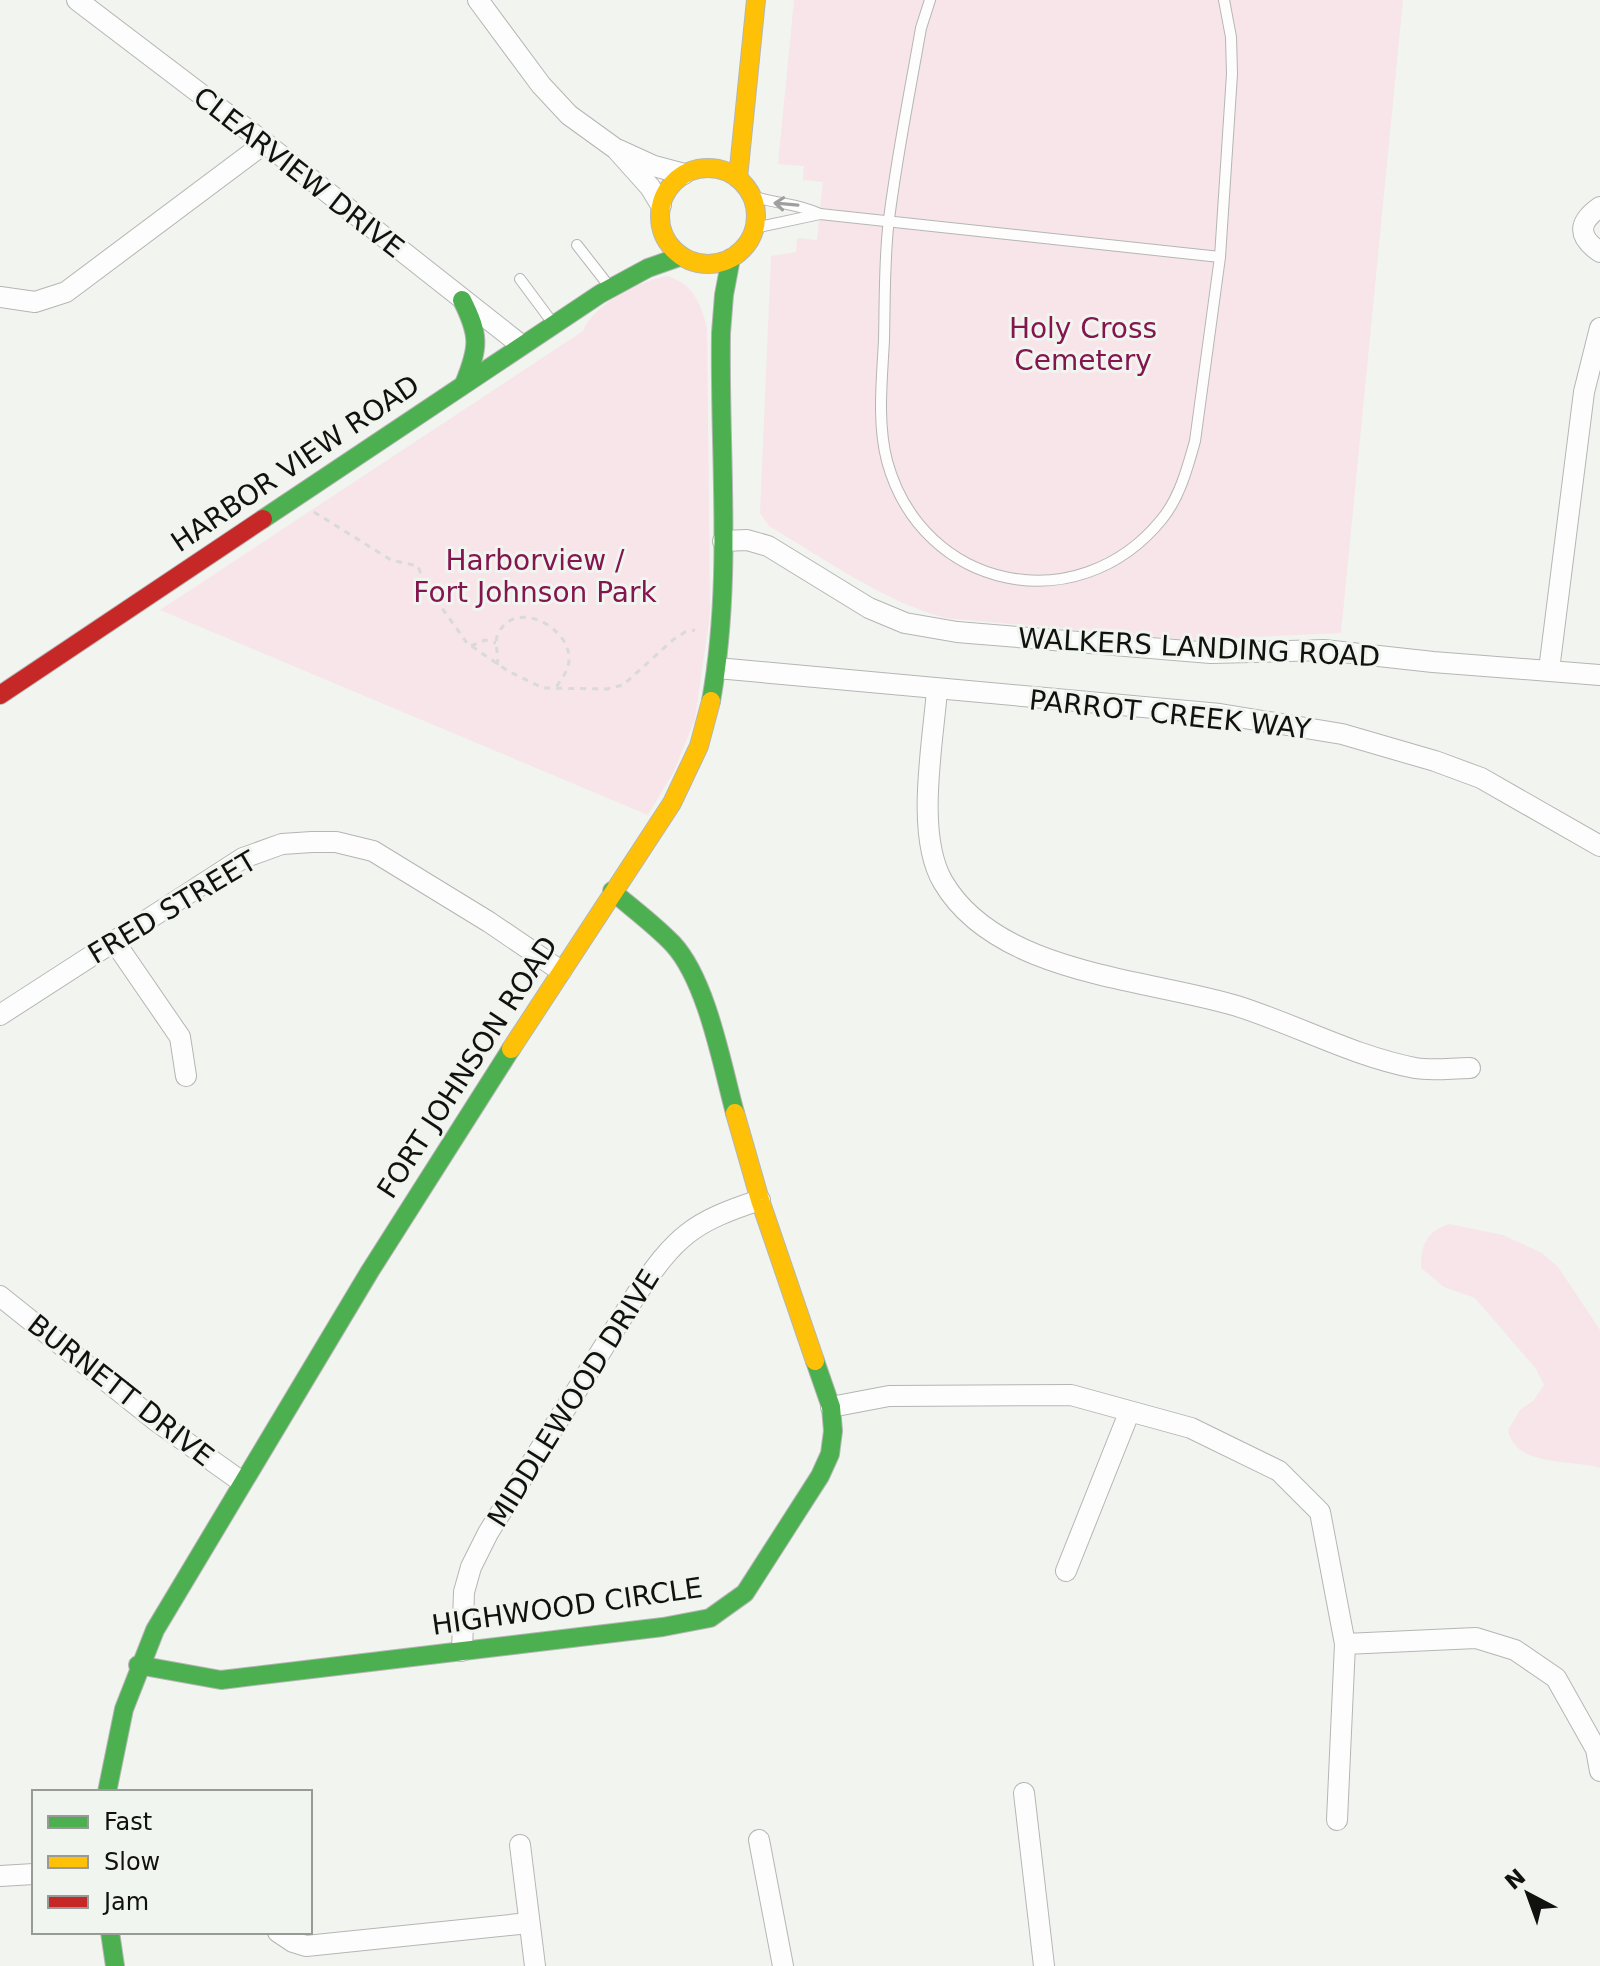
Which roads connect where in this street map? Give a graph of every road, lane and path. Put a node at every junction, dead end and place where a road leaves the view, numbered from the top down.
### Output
1 (77, 0) edge
2 (478, 0) edge
3 (756, 0) edge
4 (930, 0) edge
5 (1224, 0) edge
6 (747, 93) junction
7 (265, 143) junction
8 (616, 149) junction
9 (708, 167) junction
10 (684, 174) junction
11 (738, 178) junction
12 (752, 196) junction
13 (1600, 207) edge
14 (660, 213) junction
15 (820, 214) junction
16 (888, 222) junction
17 (754, 228) junction
18 (577, 245) dead end
19 (1600, 252) edge
20 (1220, 257) junction
21 (731, 258) junction
22 (687, 259) junction
23 (520, 279) dead end
24 (616, 284) junction
25 (0, 297) edge
26 (462, 300) junction
27 (554, 324) junction
28 (1600, 328) edge
29 (720, 331) junction
30 (521, 345) junction
31 (464, 384) junction
32 (298, 495) junction
33 (723, 541) junction
34 (721, 630) junction
35 (496, 643) junction
36 (471, 646) junction
37 (497, 665) junction
38 (717, 668) junction
39 (1549, 670) junction
40 (1600, 675) edge
41 (554, 690) junction
42 (937, 690) junction
43 (0, 695) edge
44 (1600, 846) edge
45 (612, 891) junction
46 (114, 941) junction
47 (561, 971) junction
48 (0, 1015) edge
49 (1470, 1068) dead end
50 (186, 1076) dead end
51 (760, 1200) junction
52 (0, 1296) edge
53 (831, 1407) junction
54 (1129, 1413) junction
55 (242, 1482) junction
56 (1066, 1571) dead end
57 (1345, 1644) junction
58 (462, 1651) junction
59 (138, 1665) junction
60 (1600, 1771) edge
61 (107, 1790) edge
62 (1024, 1793) dead end
63 (1337, 1820) dead end
64 (759, 1840) dead end
65 (520, 1845) dead end
66 (32, 1874) edge
67 (0, 1876) edge
68 (529, 1923) junction
69 (110, 1934) edge
70 (281, 1934) edge
71 (115, 1966) edge
72 (535, 1966) edge
73 (783, 1966) edge
74 (1044, 1966) edge

1 - 7 street, CLEARVIEW DRIVE
2 - 8 street
3 - 6 main road
4 - 16 lane
5 - 20 lane
6 - 9 main road
6 - 11 main road
7 - 25 street
7 - 26 street, CLEARVIEW DRIVE
8 - 10 street
8 - 14 street
9 - 10 main road
9 - 11 main road
10 - 14 main road
11 - 12 main road
15 -> 12 lane
12 - 17 main road
13 - 19 street
14 - 22 main road
14 - 24 main road, HARBOR VIEW ROAD
15 - 16 lane
15 - 17 lane
16 - 20 lane
16 - 20 lane
17 - 21 main road
18 - 24 lane
21 - 22 main road
21 - 29 main road, FORT JOHNSON ROAD
22 - 24 main road, HARBOR VIEW ROAD
22 - 29 main road, FORT JOHNSON ROAD
23 - 27 lane
24 - 27 main road, HARBOR VIEW ROAD
26 - 30 street, CLEARVIEW DRIVE
26 - 31 main road
27 - 30 main road, HARBOR VIEW ROAD
28 - 39 street
29 - 33 main road, FORT JOHNSON ROAD
30 - 31 main road, HARBOR VIEW ROAD
31 - 32 main road, HARBOR VIEW ROAD
32 - 36 path
32 - 43 main road, HARBOR VIEW ROAD
33 - 34 main road, FORT JOHNSON ROAD
33 - 39 street, WALKERS LANDING ROAD
34 - 38 main road, FORT JOHNSON ROAD
34 - 41 path
35 - 36 path
35 - 37 path
35 - 41 path
36 - 37 path
37 - 41 path
38 - 42 street, PARROT CREEK WAY
38 - 45 main road, FORT JOHNSON ROAD
39 - 40 street, WALKERS LANDING ROAD
42 - 44 street, PARROT CREEK WAY
42 - 49 street
45 - 47 main road, FORT JOHNSON ROAD
45 - 51 main road, HIGHWOOD CIRCLE
46 - 47 street, FRED STREET
46 - 48 street, FRED STREET
46 - 50 street
47 - 55 main road, FORT JOHNSON ROAD
51 - 53 main road, HIGHWOOD CIRCLE
51 - 58 street, MIDDLEWOOD DRIVE
52 - 55 street, BURNETT DRIVE
53 - 54 street
53 - 58 main road, HIGHWOOD CIRCLE
54 - 56 street
54 - 57 street
55 - 59 main road, FORT JOHNSON ROAD
57 - 60 street
57 - 63 street
58 - 59 main road, HIGHWOOD CIRCLE
59 - 61 main road, FORT JOHNSON ROAD
62 - 74 street
64 - 73 street
65 - 68 street
66 - 67 street
68 - 70 street
68 - 72 street
69 - 71 main road

